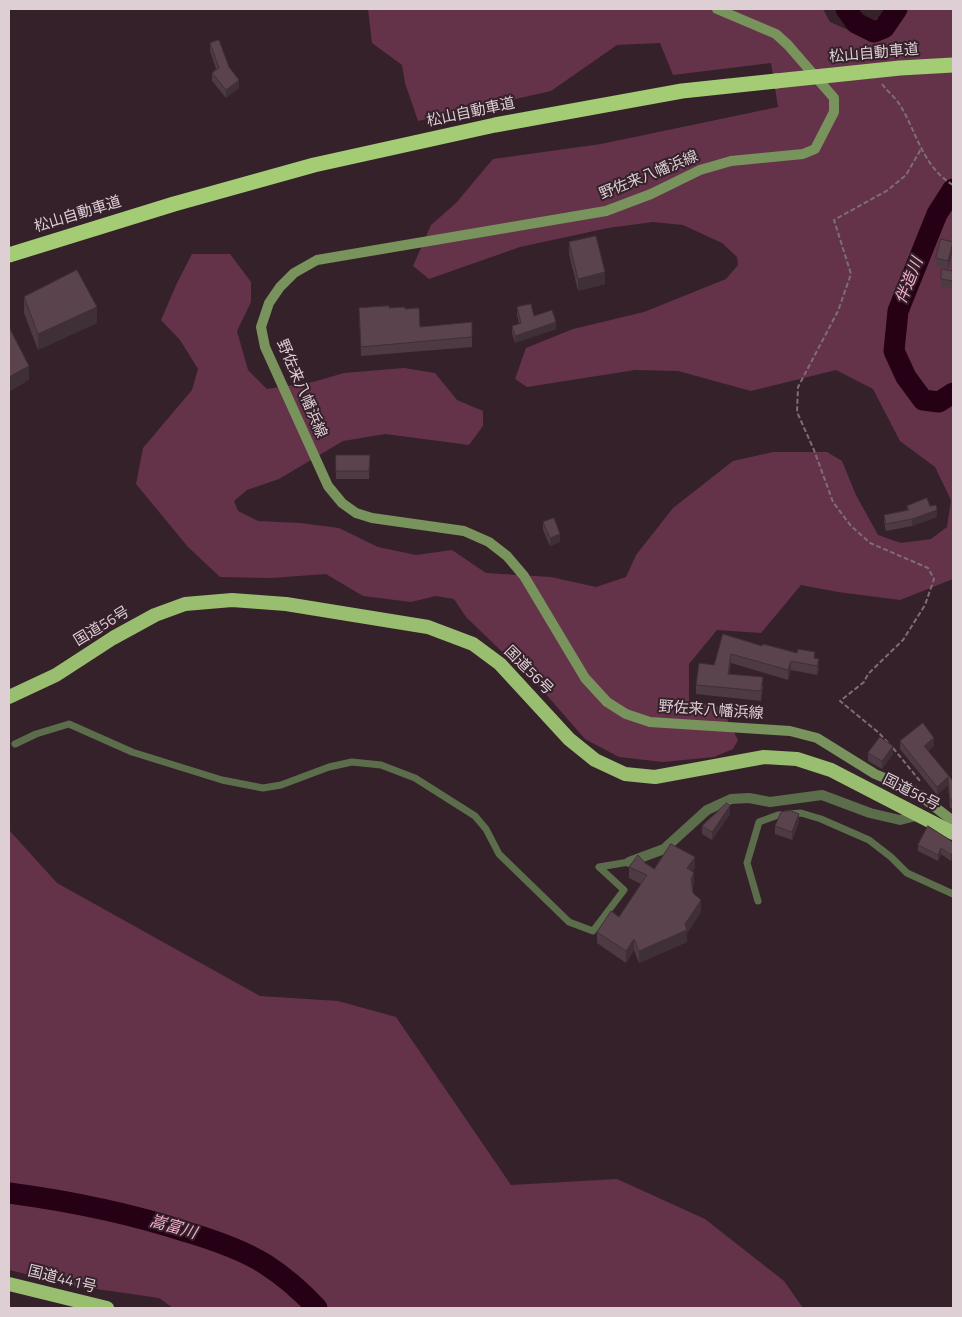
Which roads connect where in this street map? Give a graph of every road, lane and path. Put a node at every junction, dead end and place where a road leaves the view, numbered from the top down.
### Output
1 (717, 9) edge
2 (953, 65) edge
3 (882, 84) dead end
4 (921, 149) junction
5 (953, 185) edge
6 (9, 255) edge
7 (9, 697) edge
8 (16, 744) dead end
9 (931, 803) junction
10 (920, 815) junction
11 (953, 821) edge
12 (953, 833) edge
13 (629, 862) joint
14 (953, 894) edge
15 (758, 901) dead end
16 (9, 1284) edge
17 (107, 1308) edge

1 - 9 main road, 野佐来八幡浜線
2 - 6 highway, 松山自動車道, bridge
3 - 4 path
4 - 5 path
4 - 9 path
7 - 10 highway, 国道56号
8 - 13 lane
9 - 11 main road, 野佐来八幡浜線
10 - 12 highway, 国道56号
10 - 13 street
14 - 15 lane
16 - 17 highway, 国道441号

